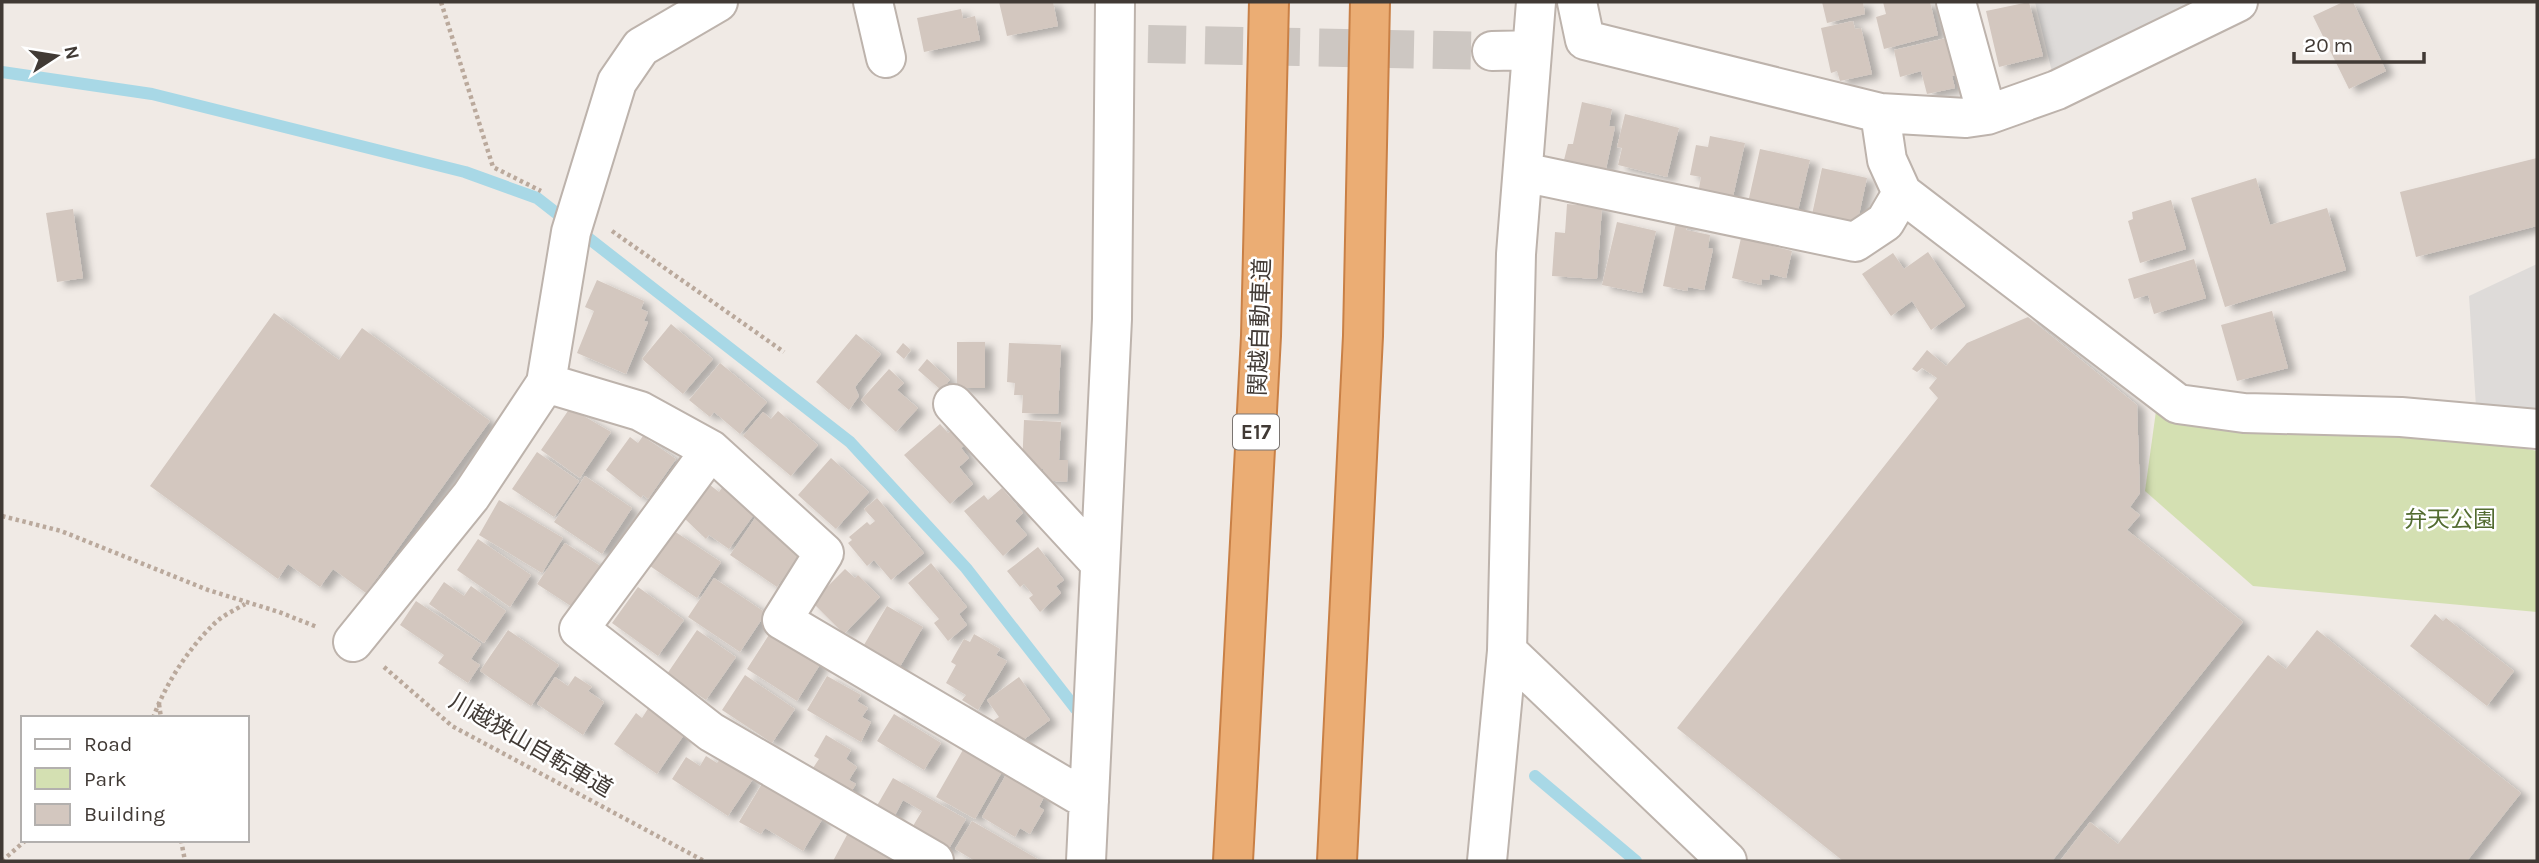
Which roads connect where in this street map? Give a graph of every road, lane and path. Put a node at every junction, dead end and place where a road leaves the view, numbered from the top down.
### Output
1 (718, 2) edge
2 (873, 2) edge
3 (1115, 2) edge
4 (1269, 2) edge
5 (1370, 2) edge
6 (1536, 2) edge
7 (1577, 2) edge
8 (1956, 2) edge
9 (2238, 2) edge
10 (1532, 50) junction
11 (1492, 51) tunnel mouth
12 (886, 58) dead end
13 (1880, 113) junction
14 (1987, 115) junction
15 (1523, 172) junction
16 (1902, 193) junction
17 (546, 383) junction
18 (953, 404) dead end
19 (2537, 429) edge
20 (711, 450) junction
21 (2, 516) edge
22 (1098, 561) junction
23 (246, 603) junction
24 (353, 642) junction
25 (1507, 651) junction
26 (159, 703) junction
27 (154, 716) edge
28 (161, 716) edge
29 (1090, 800) junction
30 (24, 842) edge
31 (181, 842) edge
32 (2, 861) edge
33 (185, 861) edge
34 (704, 861) edge
35 (934, 861) edge
36 (1086, 861) edge
37 (1233, 861) edge
38 (1337, 861) edge
39 (1487, 861) edge
40 (1727, 861) edge

1 - 17 street
2 - 12 street
3 - 22 street
4 - 37 highway, 関越自動車道 / E17
5 - 38 highway
6 - 10 street
7 - 13 street
8 - 14 street
9 - 14 street
10 - 11 street
10 - 15 street
13 - 14 street
13 - 16 street
15 - 16 street
15 - 25 street
16 - 19 street
17 - 20 street
17 - 24 street
18 - 22 street
20 - 29 street
20 - 35 street
21 - 23 path
22 - 29 street
23 - 24 path, 川越狭山自転車道
23 - 26 path
24 - 34 path, 川越狭山自転車道
25 - 39 street
25 - 40 street
26 - 27 path
26 - 28 path
29 - 36 street
30 - 32 path
31 - 33 path

